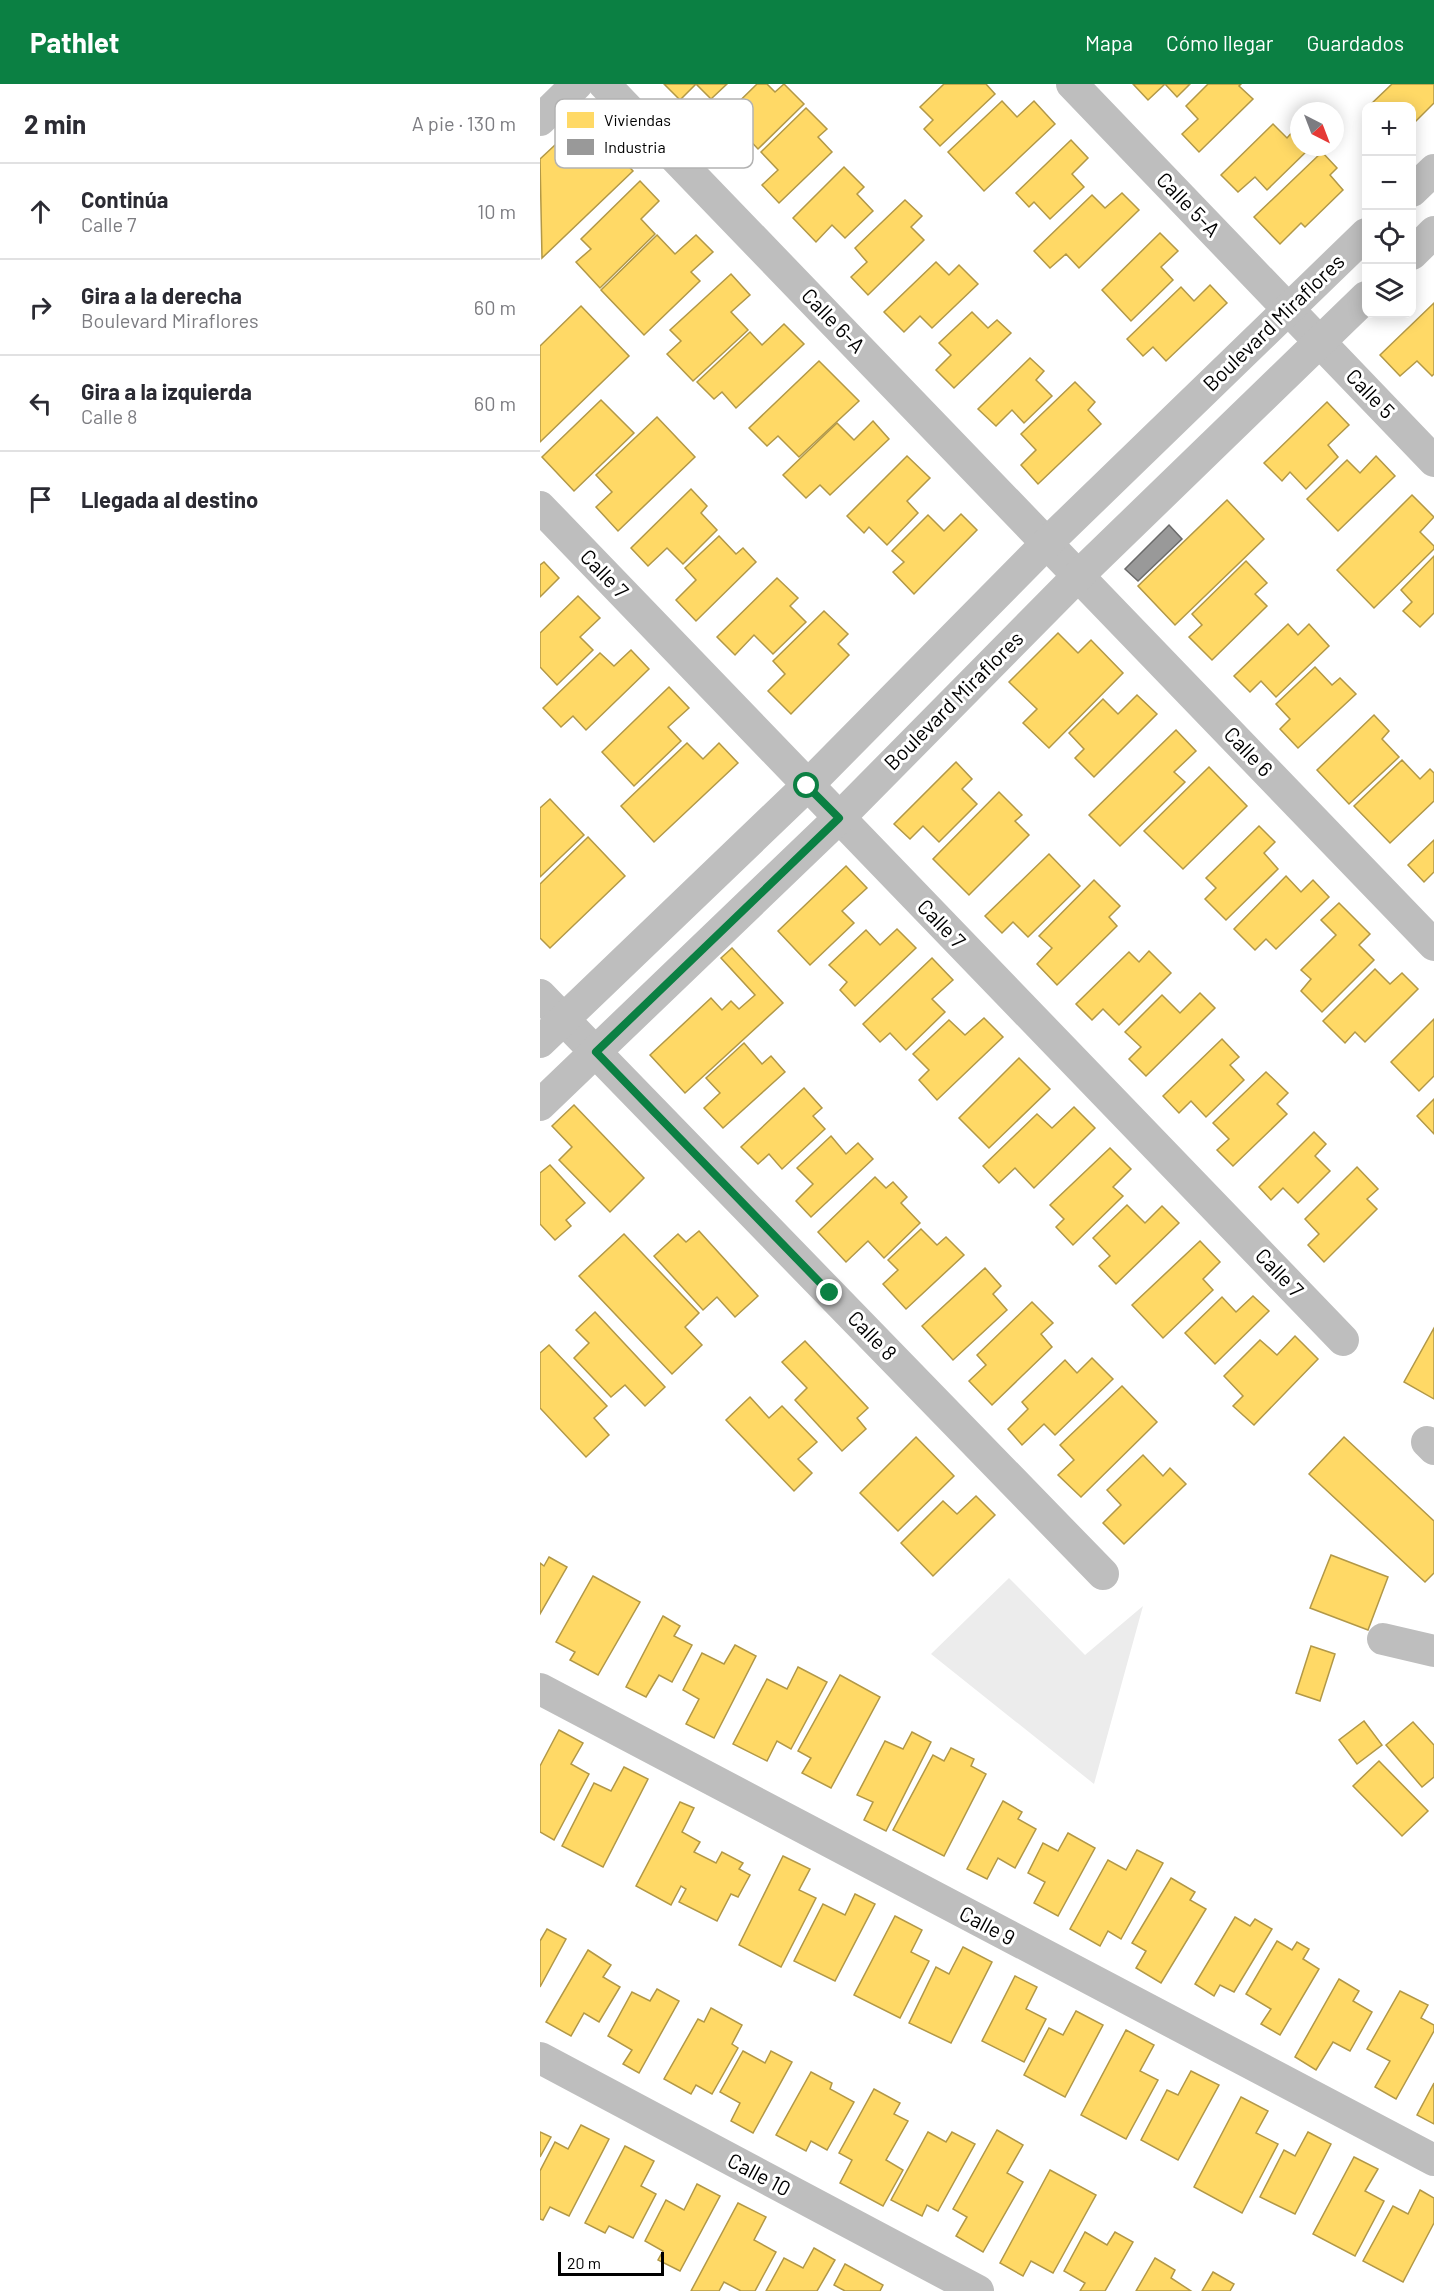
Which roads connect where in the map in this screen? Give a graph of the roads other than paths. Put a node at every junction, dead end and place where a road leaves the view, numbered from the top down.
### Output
1 (578, 84) edge
2 (604, 84) edge
3 (1072, 84) edge
4 (562, 99) edge
5 (618, 99) edge
6 (555, 106) edge
7 (540, 120) edge
8 (685, 168) edge
9 (1434, 170) edge
10 (1416, 187) edge
11 (1434, 232) edge
12 (1362, 240) edge
13 (1416, 250) edge
14 (1362, 299) edge
15 (1304, 326) junction
16 (1434, 461) edge
17 (540, 507) edge
18 (1062, 559) junction
19 (807, 786) junction
20 (839, 818) junction
21 (1434, 945) edge
22 (540, 995) edge
23 (564, 1019) junction
24 (540, 1042) edge
25 (596, 1052) junction
26 (540, 1105) edge
27 (1343, 1340) dead end
28 (1103, 1574) dead end
29 (1383, 1639) dead end
30 (1434, 1652) edge
31 (540, 1689) edge
32 (540, 2058) edge
33 (1434, 2160) edge
34 (978, 2291) edge

1 - 4 street
2 - 5 street, Calle 6-A
3 - 15 street, Calle 5-A
6 - 7 street
8 - 18 street, Calle 6-A
9 - 10 street
11 - 13 street
12 - 15 street, Boulevard Miraflores
14 - 15 street, Boulevard Miraflores
15 - 16 street, Calle 5
15 - 18 street, Boulevard Miraflores
15 - 18 street, Boulevard Miraflores
17 - 19 street, Calle 7
18 - 19 street, Boulevard Miraflores
18 - 20 street, Boulevard Miraflores
18 - 21 street, Calle 6
19 - 20 street, Calle 7
19 - 23 street, Boulevard Miraflores
20 - 25 street, Boulevard Miraflores
20 - 27 street, Calle 7
22 - 23 street, Calle 8
23 - 24 street, Boulevard Miraflores
23 - 25 street, Calle 8
25 - 26 street, Boulevard Miraflores
25 - 28 street, Calle 8
29 - 30 street
31 - 33 street, Calle 9
32 - 34 street, Calle 10

